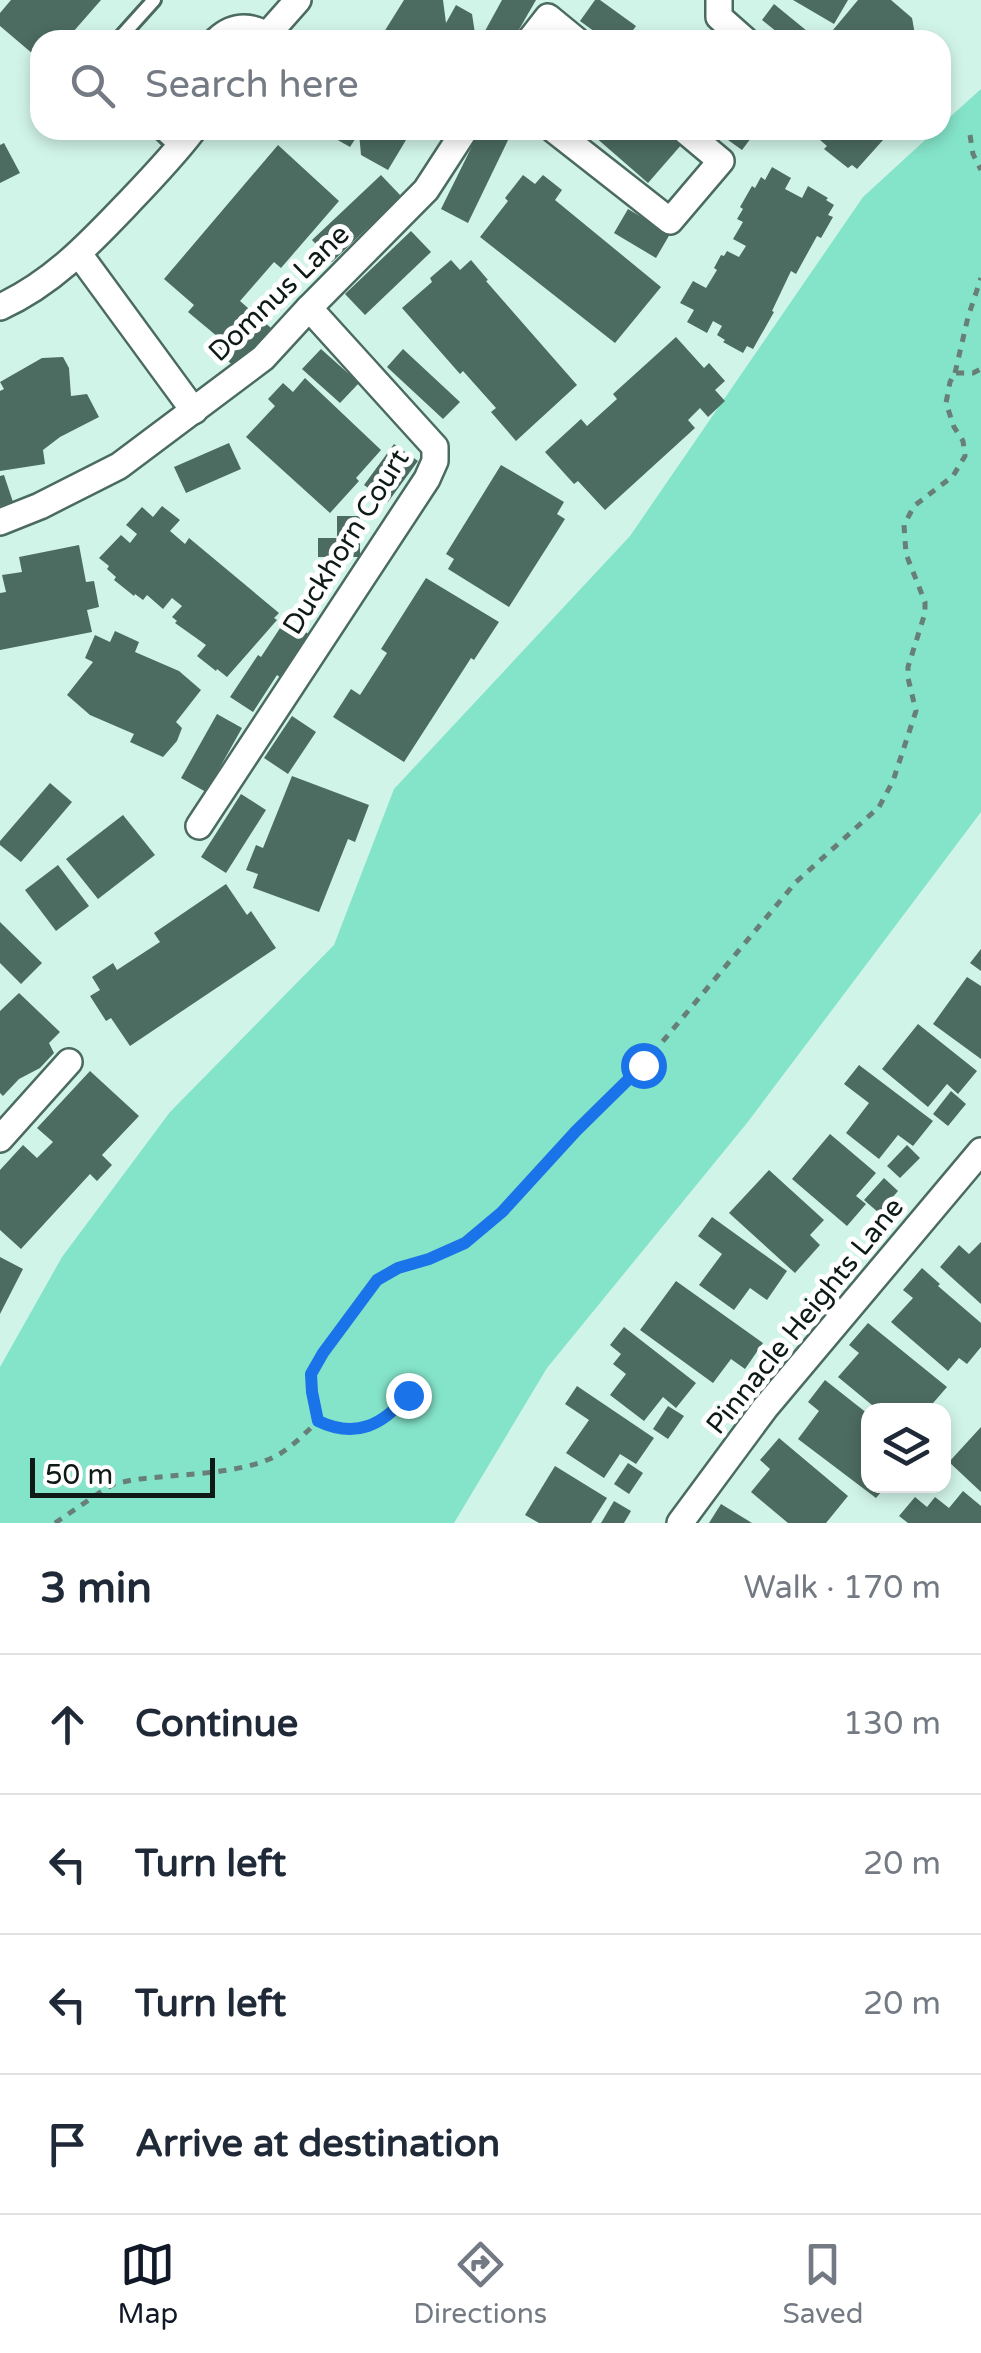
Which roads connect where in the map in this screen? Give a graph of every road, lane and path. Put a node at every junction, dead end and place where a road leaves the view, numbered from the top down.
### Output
1 (154, 0) edge
2 (298, 0) edge
3 (719, 0) edge
4 (127, 30) edge
5 (230, 30) edge
6 (257, 30) edge
7 (275, 30) edge
8 (538, 30) edge
9 (563, 30) edge
10 (733, 30) edge
11 (970, 135) dead end
12 (186, 140) edge
13 (458, 140) edge
14 (567, 140) edge
15 (696, 140) edge
16 (981, 170) edge
17 (80, 254) junction
18 (981, 278) edge
19 (0, 307) edge
20 (309, 308) junction
21 (981, 369) edge
22 (955, 373) junction
23 (194, 411) junction
24 (0, 522) edge
25 (199, 826) dead end
26 (69, 1062) dead end
27 (0, 1139) edge
28 (981, 1151) edge
29 (414, 1391) dead end
30 (318, 1421) junction
31 (55, 1523) edge
32 (680, 1523) edge

1 - 4 lane
2 - 7 street
3 - 10 street
5 - 6 street
8 - 9 street
11 - 16 path
12 - 17 street
13 - 20 street, Domnus Lane
14 - 15 street
17 - 19 street
17 - 23 street
18 - 22 path
20 - 23 street, Domnus Lane
20 - 25 street, Duckhorn Court
21 - 22 path
22 - 30 path
23 - 24 street, Domnus Lane
26 - 27 street
28 - 32 street, Pinnacle Heights Lane
29 - 30 path
30 - 31 path

